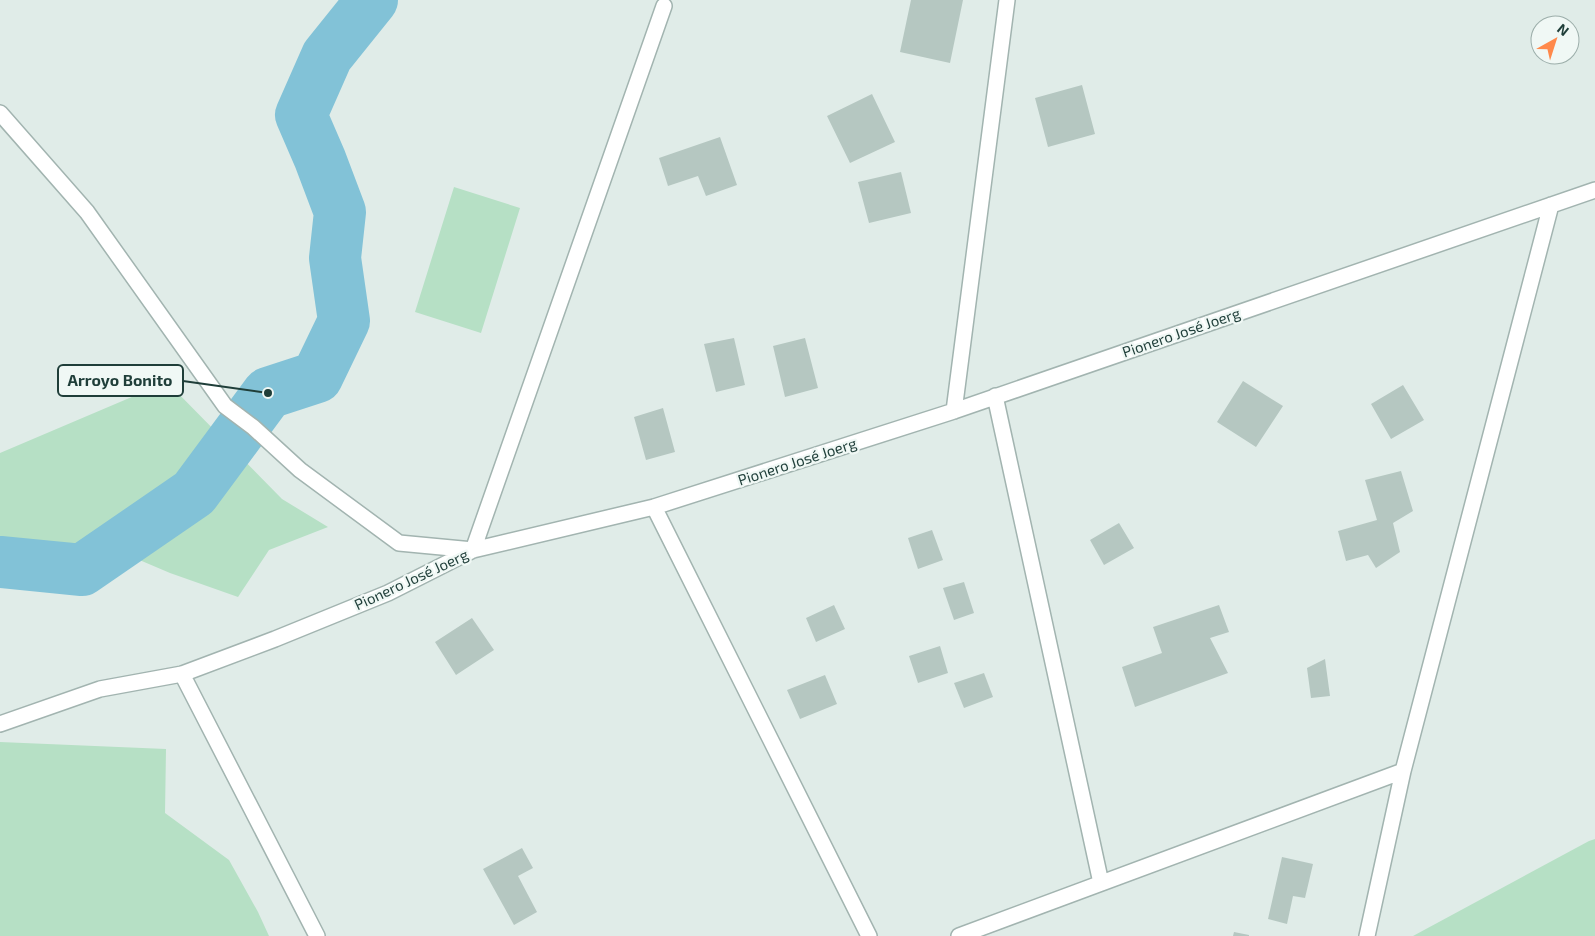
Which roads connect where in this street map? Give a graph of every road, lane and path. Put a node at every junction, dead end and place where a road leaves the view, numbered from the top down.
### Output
1 (1008, 0) edge
2 (664, 6) dead end
3 (0, 113) edge
4 (1595, 190) edge
5 (1551, 204) junction
6 (995, 396) junction
7 (954, 410) junction
8 (654, 507) junction
9 (472, 550) junction
10 (182, 674) junction
11 (0, 724) edge
12 (1404, 771) junction
13 (1101, 883) junction
14 (317, 936) edge
15 (869, 936) edge
16 (959, 936) edge
17 (1367, 936) edge

1 - 7 street
2 - 9 street
3 - 9 street
4 - 5 street, Pionero José Joerg
5 - 6 street, Pionero José Joerg
5 - 12 street
6 - 7 street, Pionero José Joerg
6 - 13 street
7 - 8 street, Pionero José Joerg
8 - 9 street, Pionero José Joerg
8 - 15 street
9 - 10 street, Pionero José Joerg
10 - 11 street, Pionero José Joerg
10 - 14 street
12 - 13 street
12 - 17 street
13 - 16 street

